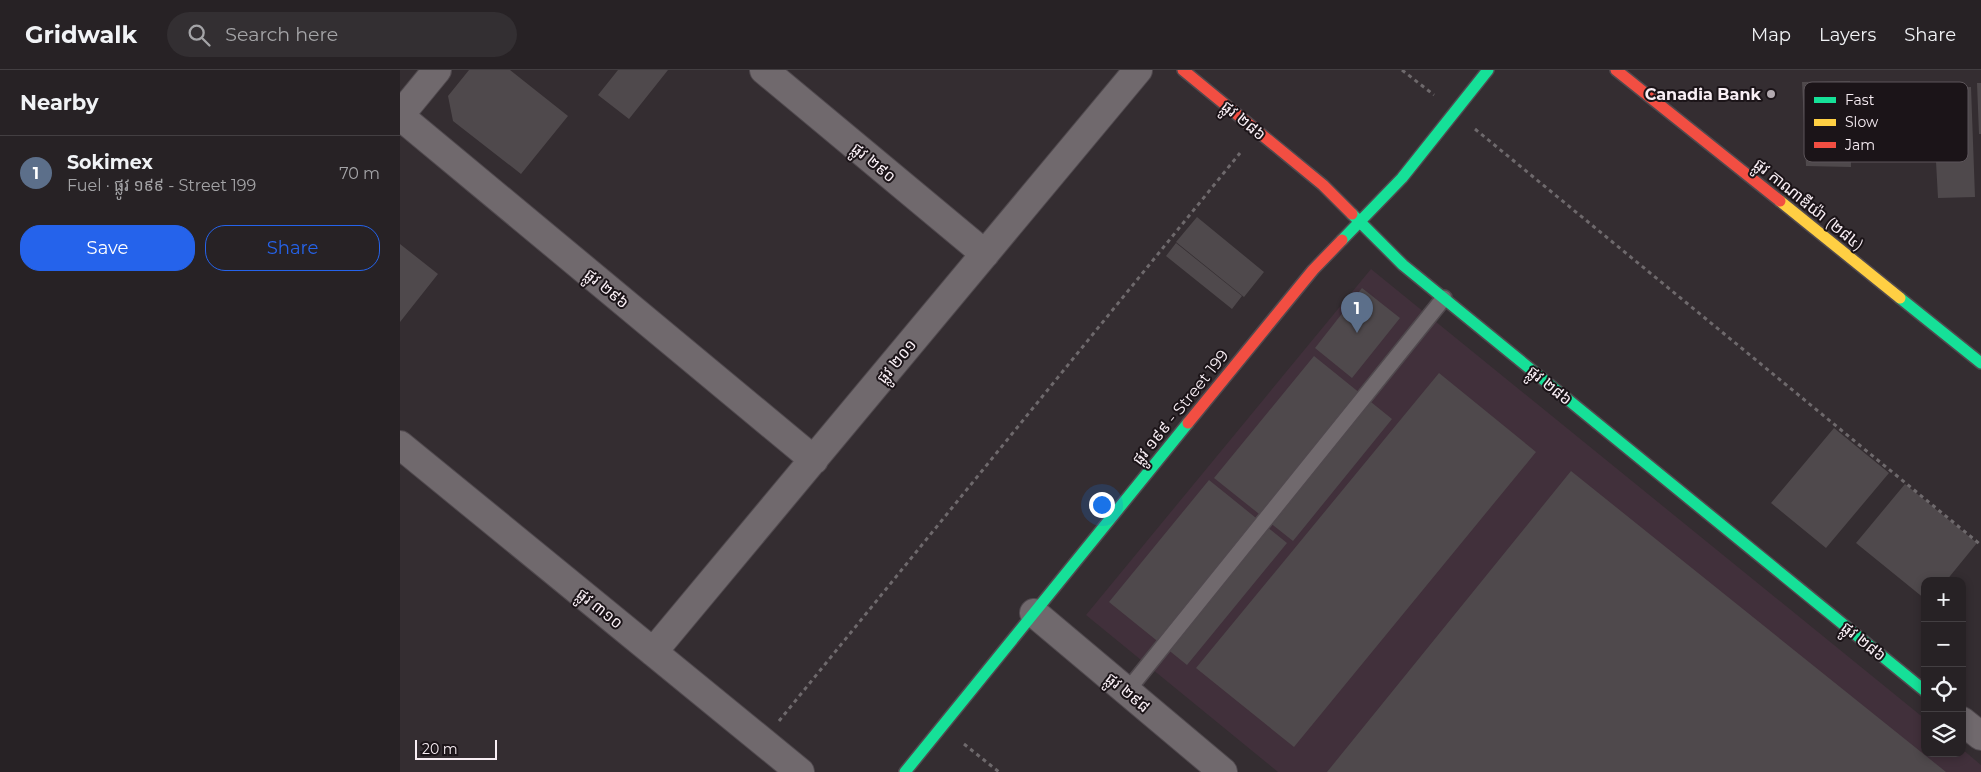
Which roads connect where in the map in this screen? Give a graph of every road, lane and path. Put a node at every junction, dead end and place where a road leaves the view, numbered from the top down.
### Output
1 (437, 70) edge
2 (764, 70) edge
3 (1138, 70) edge
4 (1184, 70) edge
5 (1402, 70) edge
6 (1488, 70) edge
7 (1616, 70) edge
8 (1454, 112) junction
9 (400, 116) edge
10 (1258, 132) junction
11 (1359, 223) junction
12 (985, 254) junction
13 (1444, 298) junction
14 (1981, 363) edge
15 (400, 445) edge
16 (814, 460) junction
17 (1981, 545) edge
18 (1034, 613) junction
19 (654, 652) junction
20 (1921, 688) edge
21 (1127, 690) junction
22 (1966, 724) edge
23 (942, 726) junction
24 (1981, 736) edge
25 (762, 742) junction
26 (800, 772) edge
27 (905, 772) edge
28 (999, 772) edge
29 (1223, 772) edge

1 - 9 street
2 - 12 street, ផ្លូវ ២៩០
3 - 12 street, ផ្លូវ ២០១
4 - 10 street, ផ្លូវ ២៨៦
5 - 8 path
6 - 8 street, ផ្លូវ ១៩៩ - Street 199
7 - 14 street, ផ្លូវ កាណាឌីយ៉ា (២៨៤)
8 - 11 street, ផ្លូវ ១៩៩ - Street 199
8 - 17 path
9 - 16 street, ផ្លូវ ២៩៦
10 - 11 street, ផ្លូវ ២៨៦
10 - 25 path
11 - 13 street, ផ្លូវ ២៨៦
11 - 18 street, ផ្លូវ ១៩៩ - Street 199
12 - 16 street, ផ្លូវ ២០១
13 - 20 street, ផ្លូវ ២៨៦
13 - 21 lane
15 - 19 street, ផ្លូវ ៣១០
16 - 19 street, ផ្លូវ ២០១
18 - 21 street, ផ្លូវ ២៩៨
18 - 23 street, ផ្លូវ ១៩៩ - Street 199
19 - 25 street, ផ្លូវ ៣១០
21 - 29 street, ផ្លូវ ២៩៨
22 - 24 street
23 - 27 street, ផ្លូវ ១៩៩ - Street 199
23 - 28 path
25 - 26 street, ផ្លូវ ៣១០

